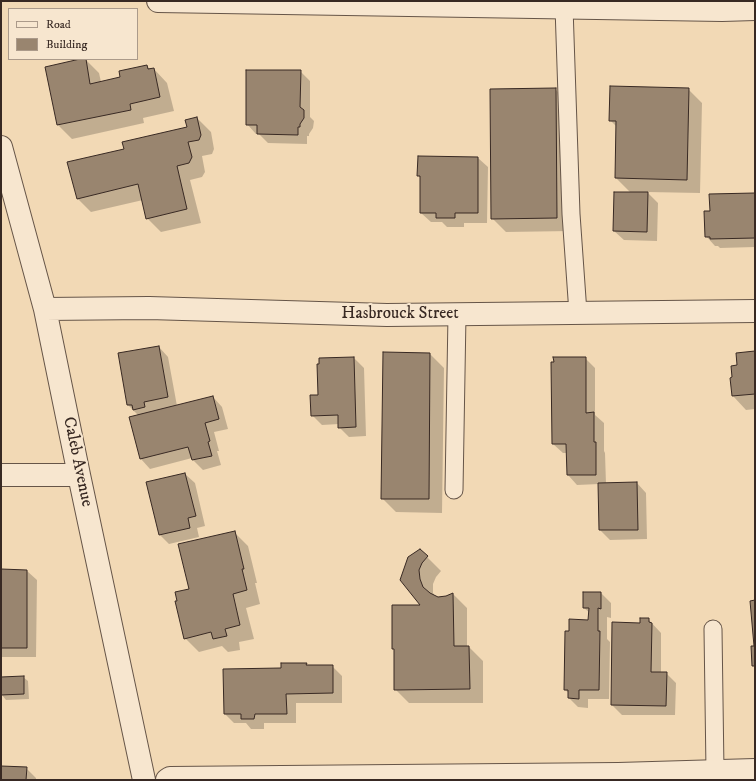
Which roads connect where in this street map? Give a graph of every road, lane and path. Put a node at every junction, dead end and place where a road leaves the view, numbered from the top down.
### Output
1 (158, 1) edge
2 (564, 7) junction
3 (755, 9) edge
4 (1, 146) edge
5 (45, 309) junction
6 (755, 311) edge
7 (578, 313) junction
8 (457, 315) junction
9 (1, 475) edge
10 (79, 475) junction
11 (454, 490) dead end
12 (713, 629) dead end
13 (755, 770) edge
14 (715, 771) junction
15 (144, 780) edge
16 (166, 780) edge

1 - 2 street
2 - 3 street
2 - 7 lane
4 - 5 street, Caleb Avenue
5 - 8 street, Hasbrouck Street
5 - 10 street, Caleb Avenue
6 - 7 street, Hasbrouck Street
7 - 8 street, Hasbrouck Street
8 - 11 lane
9 - 10 street
10 - 15 street, Caleb Avenue
12 - 14 lane
13 - 14 street
14 - 16 street

